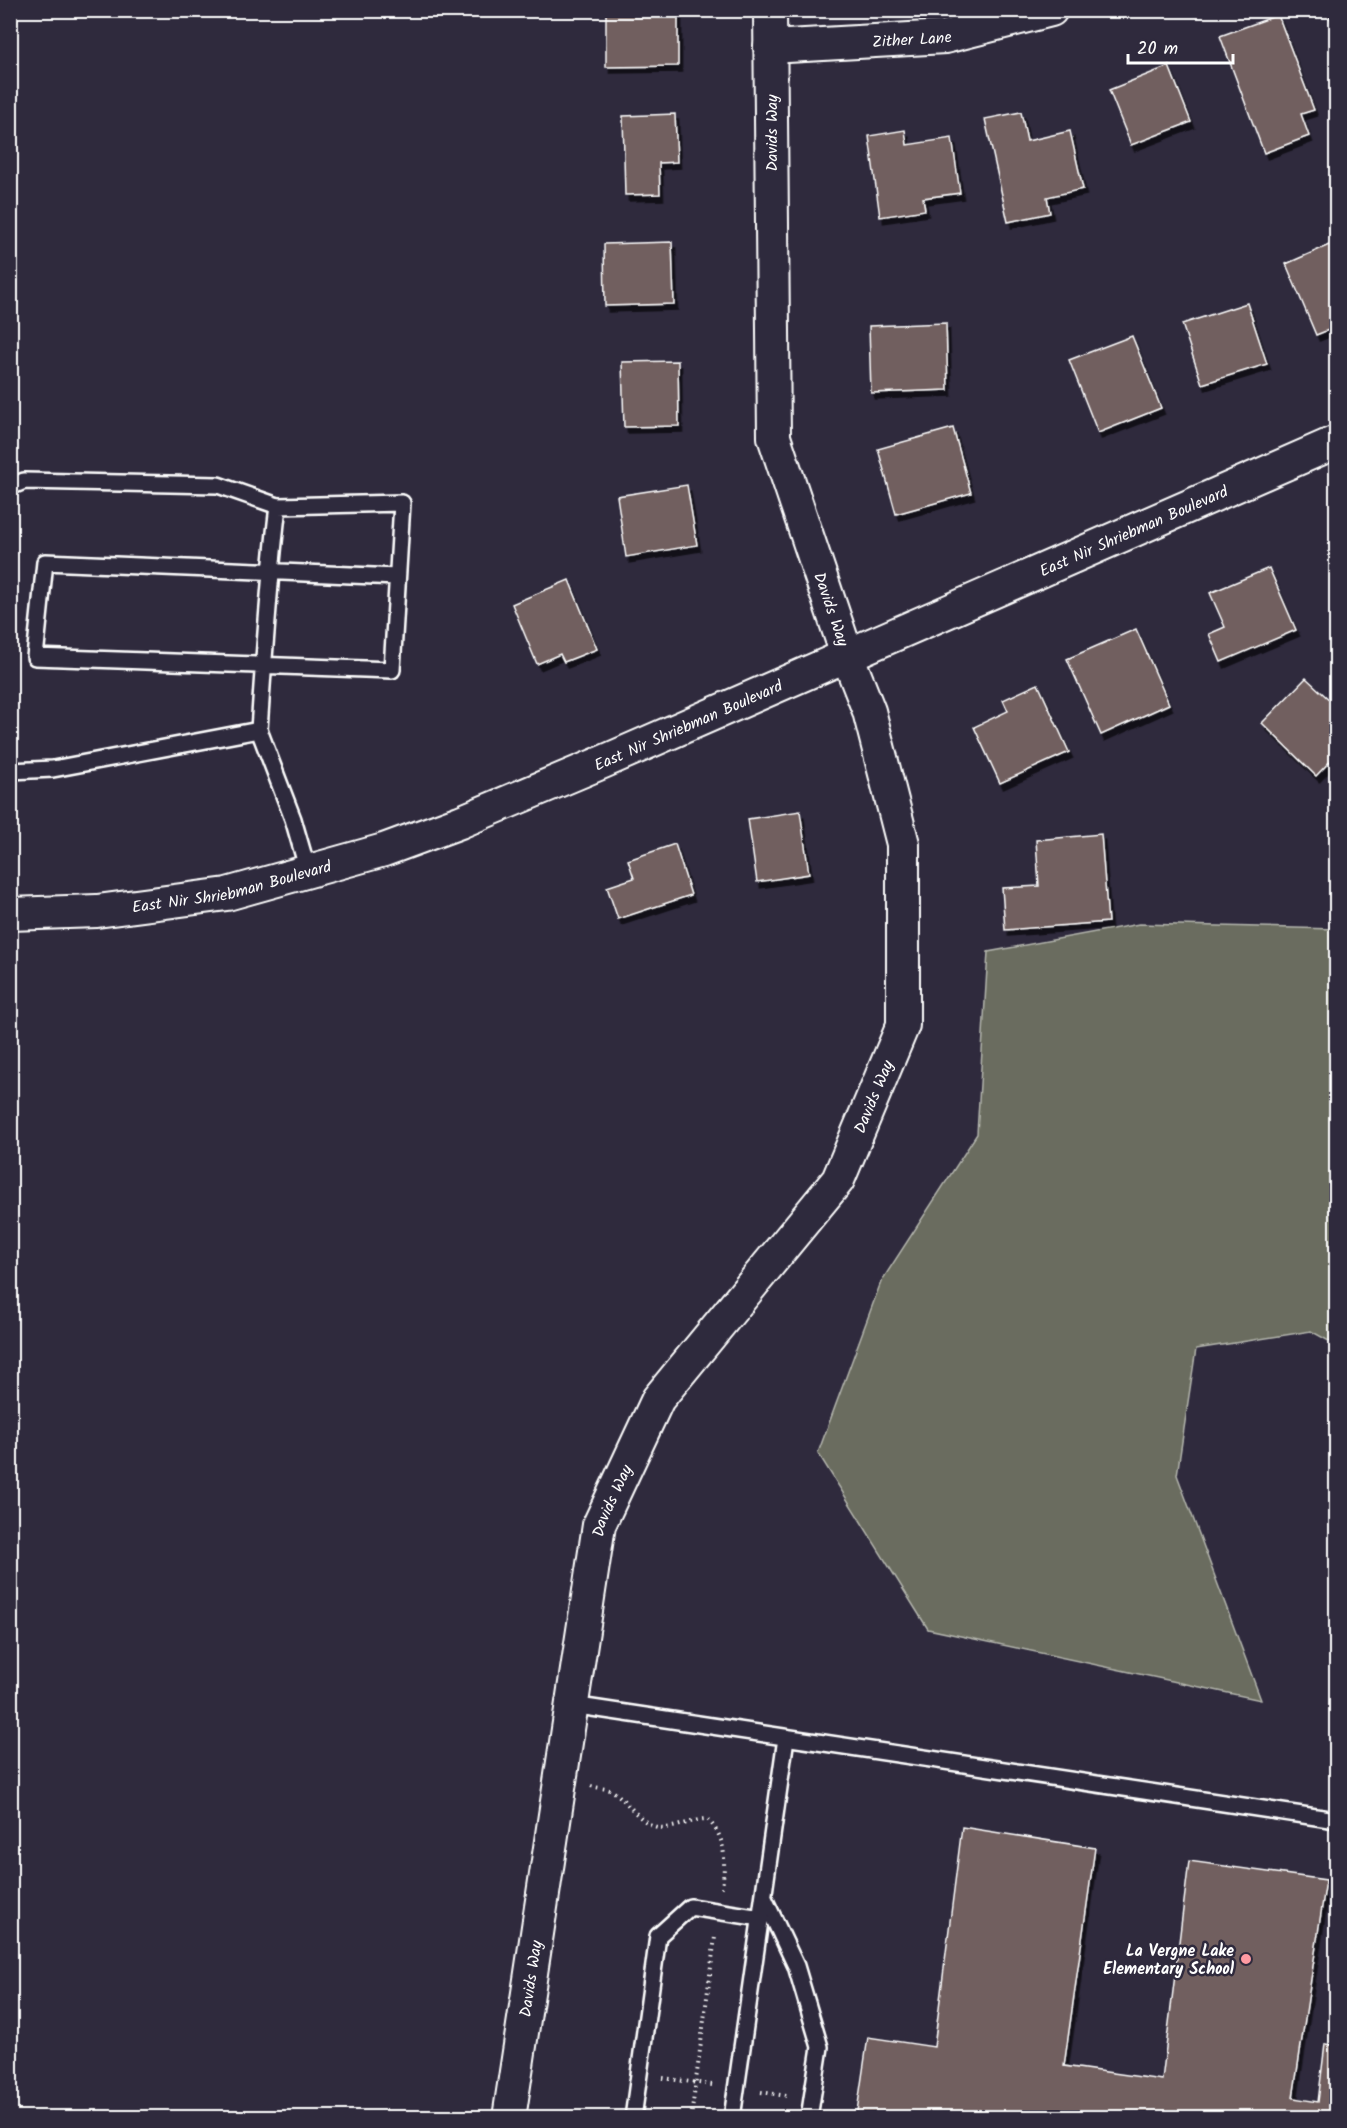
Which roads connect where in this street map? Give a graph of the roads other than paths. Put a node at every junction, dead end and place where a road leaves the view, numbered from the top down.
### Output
1 (770, 10) edge
2 (1051, 10) edge
3 (770, 47) junction
4 (1333, 452) edge
5 (10, 487) edge
6 (278, 506) junction
7 (270, 572) junction
8 (397, 578) junction
9 (847, 655) junction
10 (263, 664) junction
11 (259, 730) junction
12 (10, 771) edge
13 (308, 871) junction
14 (10, 914) edge
15 (572, 1706) junction
16 (786, 1737) junction
17 (1336, 1820) edge
18 (763, 1896) junction
19 (761, 1918) junction
20 (509, 2118) edge
21 (633, 2118) edge
22 (732, 2118) edge
23 (809, 2118) edge

1 - 3 street, Davids Way
2 - 3 street, Zither Lane
3 - 9 street, Davids Way
4 - 9 street, East Nir Shriebman Boulevard
5 - 6 lane
6 - 7 lane
6 - 8 lane
7 - 8 lane
7 - 10 lane
7 - 10 lane
8 - 10 lane
9 - 13 street, East Nir Shriebman Boulevard
9 - 15 street, Davids Way
10 - 11 lane
11 - 12 lane
11 - 13 lane
13 - 14 street, East Nir Shriebman Boulevard
15 - 16 lane
15 - 20 street, Davids Way
16 - 17 lane
16 - 18 lane
18 - 19 lane
18 - 23 lane
19 - 21 lane
19 - 22 lane

